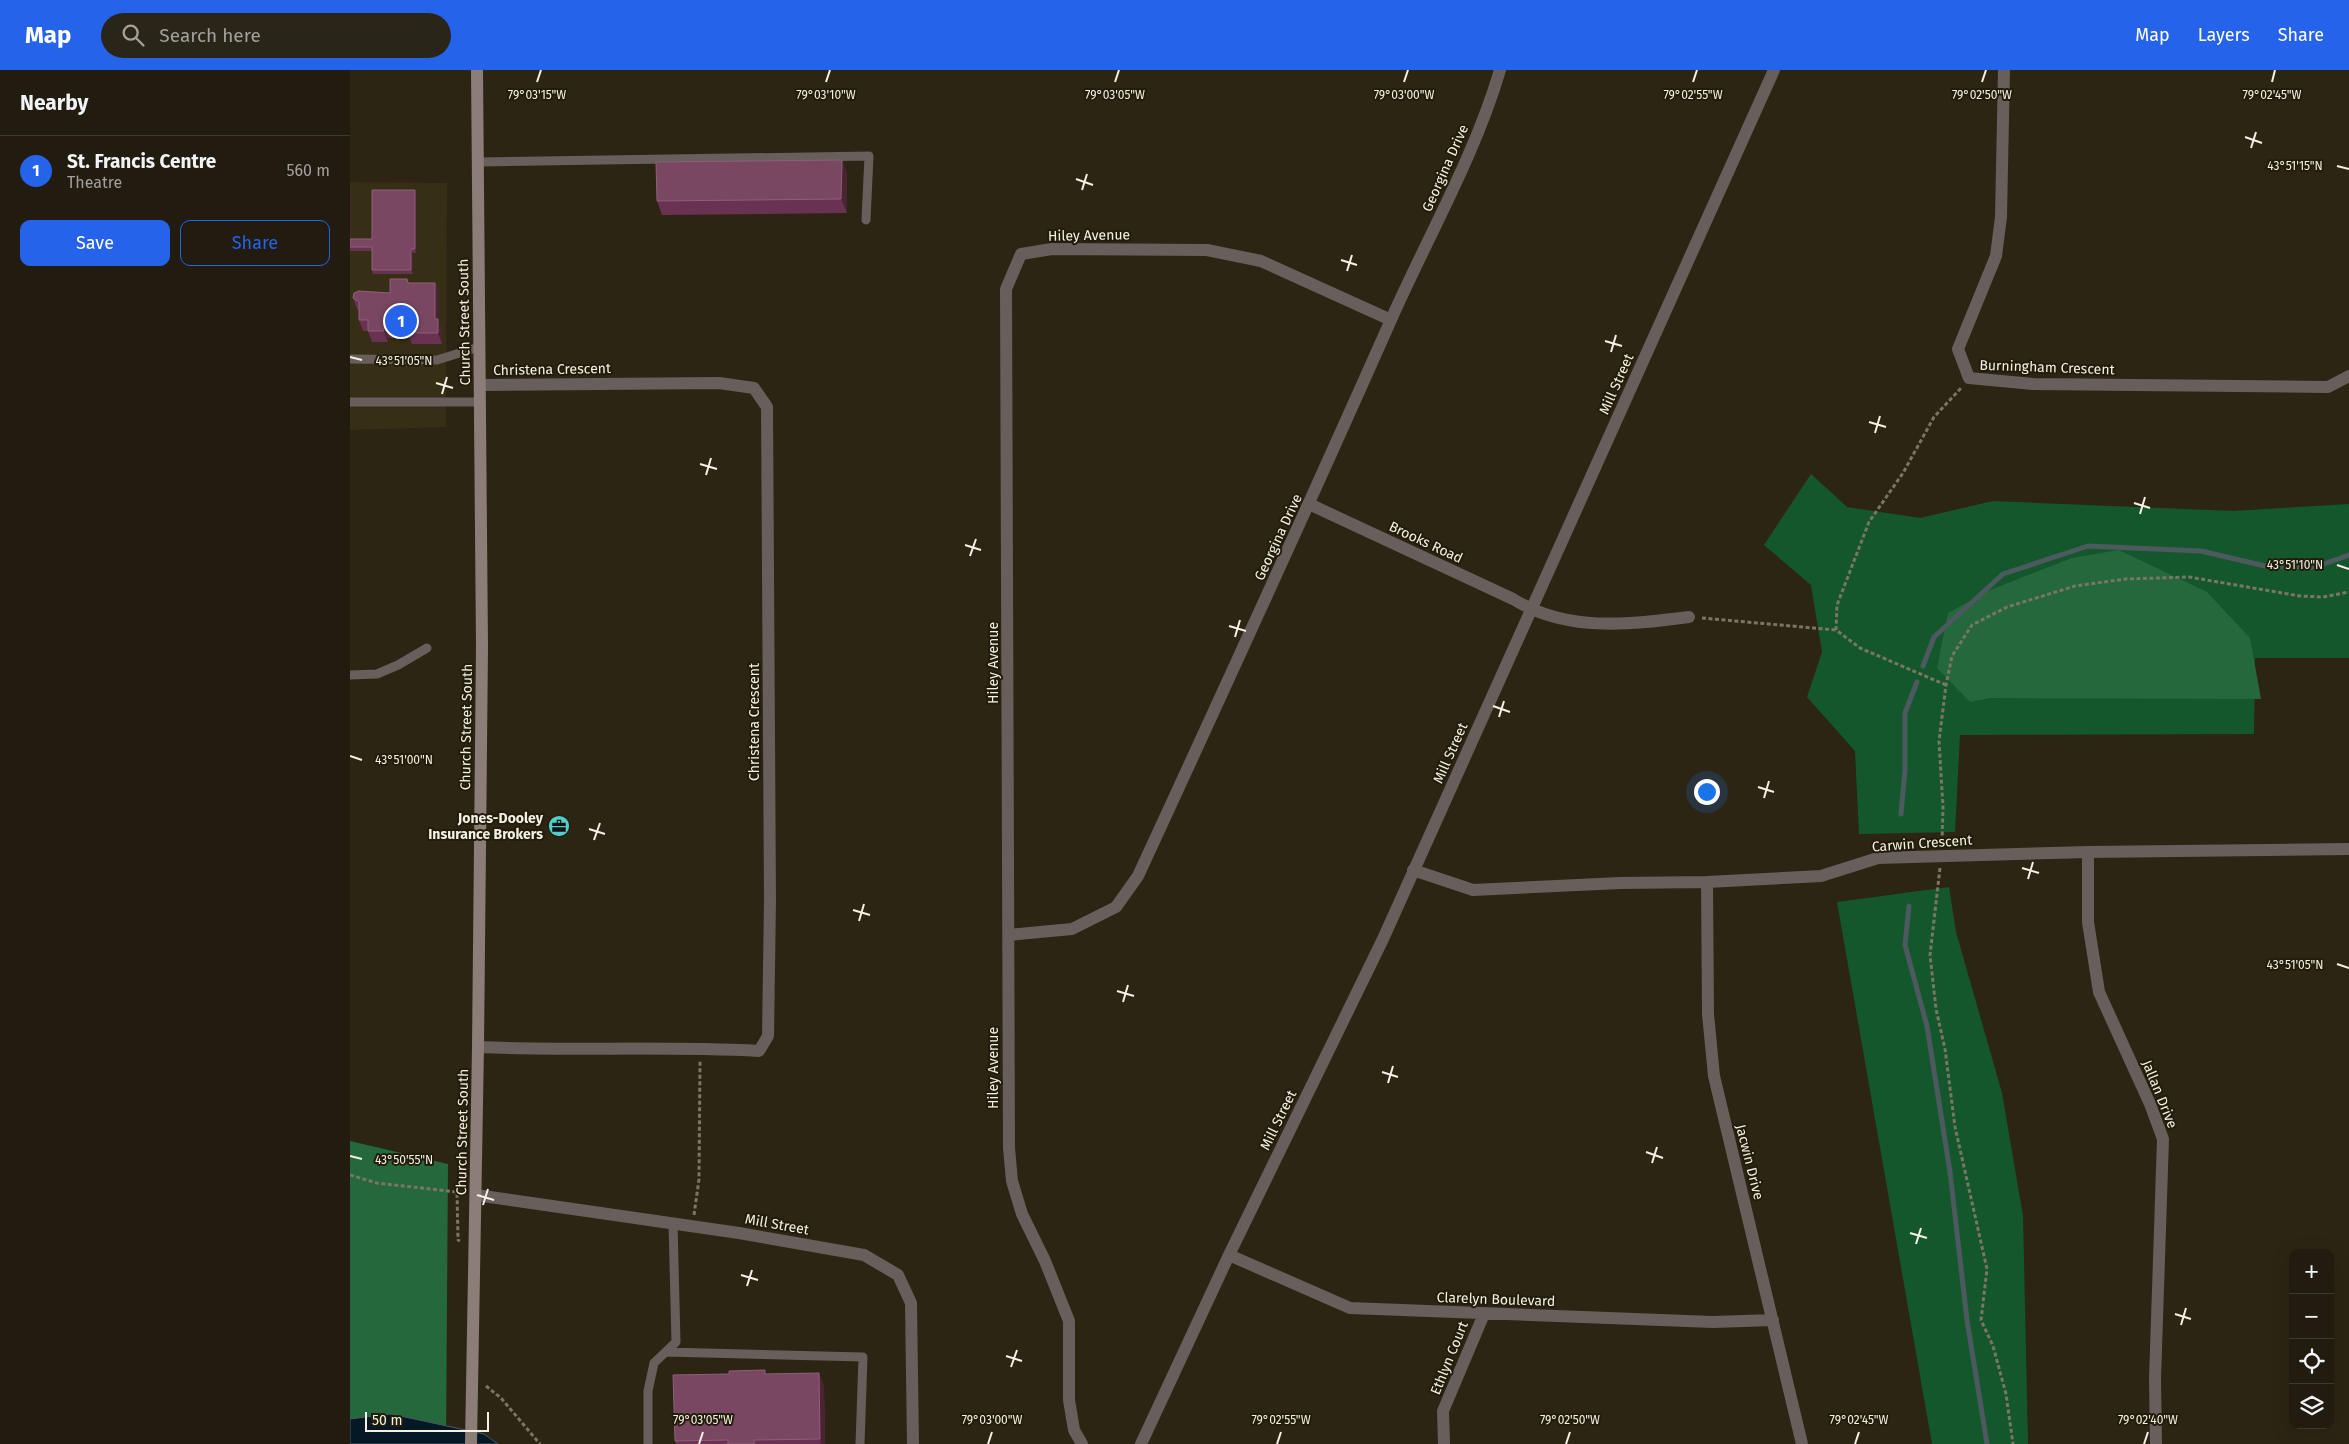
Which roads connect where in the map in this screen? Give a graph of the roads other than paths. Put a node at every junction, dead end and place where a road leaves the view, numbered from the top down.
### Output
1 (477, 70) edge
2 (1500, 70) edge
3 (1774, 70) edge
4 (2004, 70) edge
5 (478, 162) junction
6 (866, 220) dead end
7 (1391, 320) junction
8 (479, 347) junction
9 (350, 360) edge
10 (2349, 376) edge
11 (480, 385) junction
12 (350, 402) edge
13 (480, 402) junction
14 (1309, 504) junction
15 (1530, 609) junction
16 (1688, 617) road end
17 (427, 648) dead end
18 (350, 675) edge
19 (2349, 849) edge
20 (2088, 852) junction
21 (1413, 870) junction
22 (1708, 882) junction
23 (1009, 935) junction
24 (478, 1047) junction
25 (476, 1195) junction
26 (673, 1223) junction
27 (1229, 1255) junction
28 (1484, 1314) junction
29 (1773, 1320) junction
30 (666, 1352) junction
31 (471, 1444) edge
32 (648, 1444) edge
33 (860, 1444) edge
34 (913, 1444) edge
35 (1082, 1444) edge
36 (1141, 1444) edge
37 (1444, 1444) edge
38 (1802, 1444) edge
39 (2156, 1444) edge

1 - 5 main road, Church Street South
2 - 7 street, Georgina Drive
3 - 15 street, Mill Street
4 - 10 street, Burningham Crescent
5 - 6 lane
5 - 8 main road, Church Street South
7 - 14 street, Georgina Drive
7 - 23 street, Hiley Avenue
8 - 9 lane
8 - 11 main road, Church Street South
11 - 13 main road, Church Street South
11 - 24 street, Christena Crescent
12 - 13 lane
13 - 24 main road, Church Street South
14 - 15 street, Brooks Road
14 - 23 street, Georgina Drive
15 - 16 street, Brooks Road
15 - 21 street, Mill Street
17 - 18 lane
19 - 20 street, Carwin Crescent
20 - 22 street, Carwin Crescent
20 - 39 street, Jallan Drive
21 - 22 street, Carwin Crescent
21 - 27 street, Mill Street
22 - 29 street, Jacwin Drive
23 - 35 street, Hiley Avenue
24 - 25 main road, Church Street South
25 - 26 street, Mill Street
25 - 31 main road, Church Street South
26 - 30 lane
26 - 34 street, Mill Street
27 - 28 street, Clarelyn Boulevard
27 - 36 street, Mill Street
28 - 29 street, Clarelyn Boulevard
28 - 37 street, Ethlyn Court
29 - 38 street, Jacwin Drive
30 - 32 lane
30 - 33 lane

